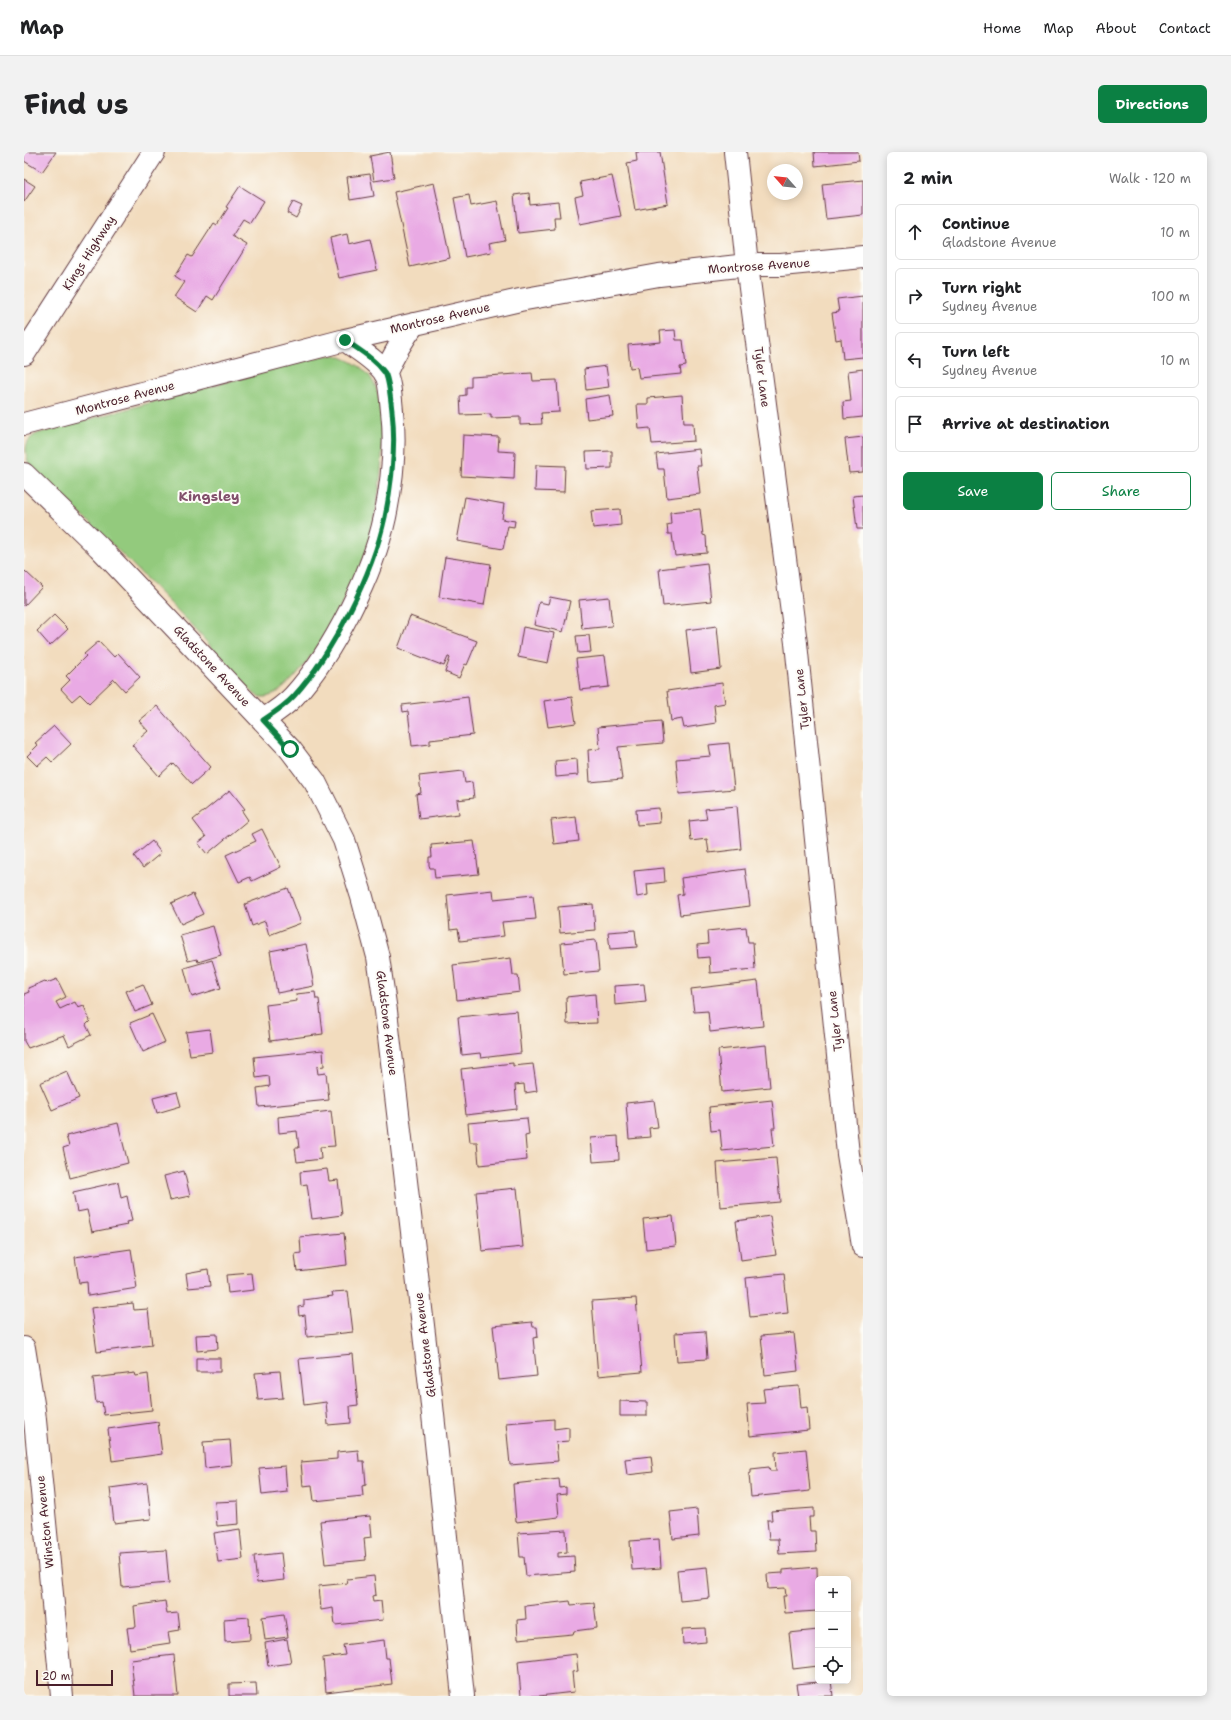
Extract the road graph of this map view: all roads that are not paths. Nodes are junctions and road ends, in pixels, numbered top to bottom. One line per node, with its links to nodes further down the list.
1 (154, 152): 7 (street, Kings Highway)
2 (735, 152): 4 (street, Tyler Lane)
3 (863, 256): 4 (street, Montrose Avenue)
4 (747, 265): 5 (street, Montrose Avenue); 12 (street, Tyler Lane)
5 (414, 324): 6 (street, Montrose Avenue); 8 (street)
6 (345, 340): 8 (street); 9 (street, Montrose Avenue)
7 (24, 354)
8 (386, 374): 11 (street)
9 (24, 424)
10 (24, 474): 11 (street, Gladstone Avenue)
11 (263, 720): 15 (street, Gladstone Avenue)
12 (863, 1246)
13 (24, 1348): 14 (street, Winston Avenue)
14 (62, 1696)
15 (462, 1696)

